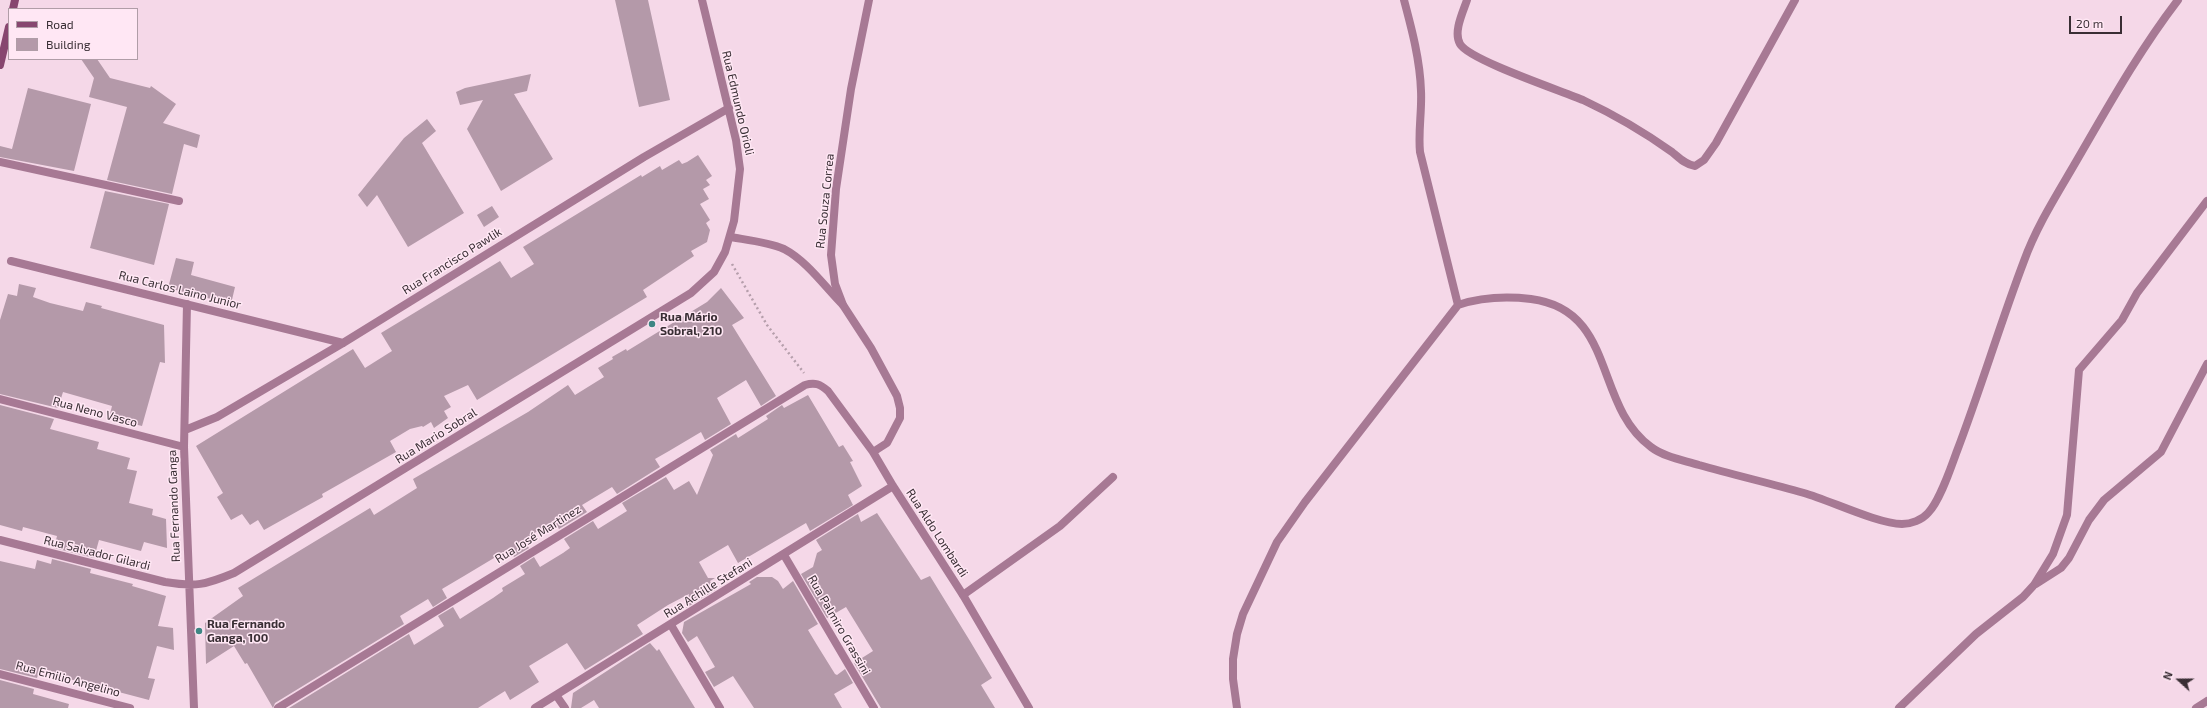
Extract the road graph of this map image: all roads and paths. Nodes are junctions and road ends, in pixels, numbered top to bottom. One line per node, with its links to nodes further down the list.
1 (702, 0): 9 (street, Rua Edmundo Orioli)
2 (869, 0): 18 (street, Rua Souza Correa)
3 (1404, 0): 19 (street)
4 (1466, 0): 5 (street)
5 (1795, 0)
6 (2178, 0): 19 (street)
7 (8, 30): 8 (main road)
8 (0, 65)
9 (729, 108): 13 (street, Rua Edmundo Orioli); 20 (street, Rua Francisco Pawlik)
10 (0, 162): 11 (street)
11 (179, 201)
12 (2207, 201): 31 (street)
13 (730, 237): 14 (street, Rua Edmundo Orioli); 18 (street)
14 (726, 252): 16 (street, Rua Edmundo Orioli); 22 (path)
15 (11, 261): 17 (street, Rua Carlos Laino Junior)
16 (690, 293): 32 (street, Rua Mario Sobral)
17 (187, 304): 20 (street, Rua Carlos Laino Junior); 24 (street, Rua Fernando Ganga)
18 (843, 305): 26 (street, Rua Souza Correa)
19 (1458, 305): 46 (street)
20 (343, 343): 24 (street, Rua Francisco Pawlik)
21 (2207, 364): 31 (street)
22 (812, 383): 26 (street, Rua Aldo Lombardi); 40 (street, Rua José Martinez)
23 (0, 399): 25 (street, Rua Neno Vasco)
24 (185, 430): 25 (street, Rua Fernando Ganga)
25 (184, 447): 32 (street, Rua Fernando Ganga)
26 (873, 452): 28 (street, Rua Aldo Lombardi)
27 (1113, 477): 33 (street)
28 (893, 486): 30 (street, Rua Achille Stefani); 33 (street, Rua Aldo Lombardi)
29 (0, 540): 32 (street, Rua Salvador Gilardi)
30 (784, 555): 34 (street, Rua Achille Stefani); 44 (street, Rua Palmiro Grassini)
31 (2034, 585): 47 (street)
32 (189, 586): 39 (street, Rua Fernando Ganga)
33 (963, 595): 45 (street, Rua Aldo Lombardi)
34 (671, 626): 36 (street, Rua Achille Stefani); 43 (street)
35 (0, 674): 38 (street, Rua Emilio Angelino)
36 (556, 695): 41 (street, Rua Achille Stefani); 42 (street)
37 (2207, 701): 48 (street)
38 (130, 708)
39 (194, 708)
40 (278, 708)
41 (535, 708)
42 (565, 708)
43 (720, 708)
44 (874, 708)
45 (1029, 708)
46 (1237, 708)
47 (1900, 708)
48 (2196, 708)

